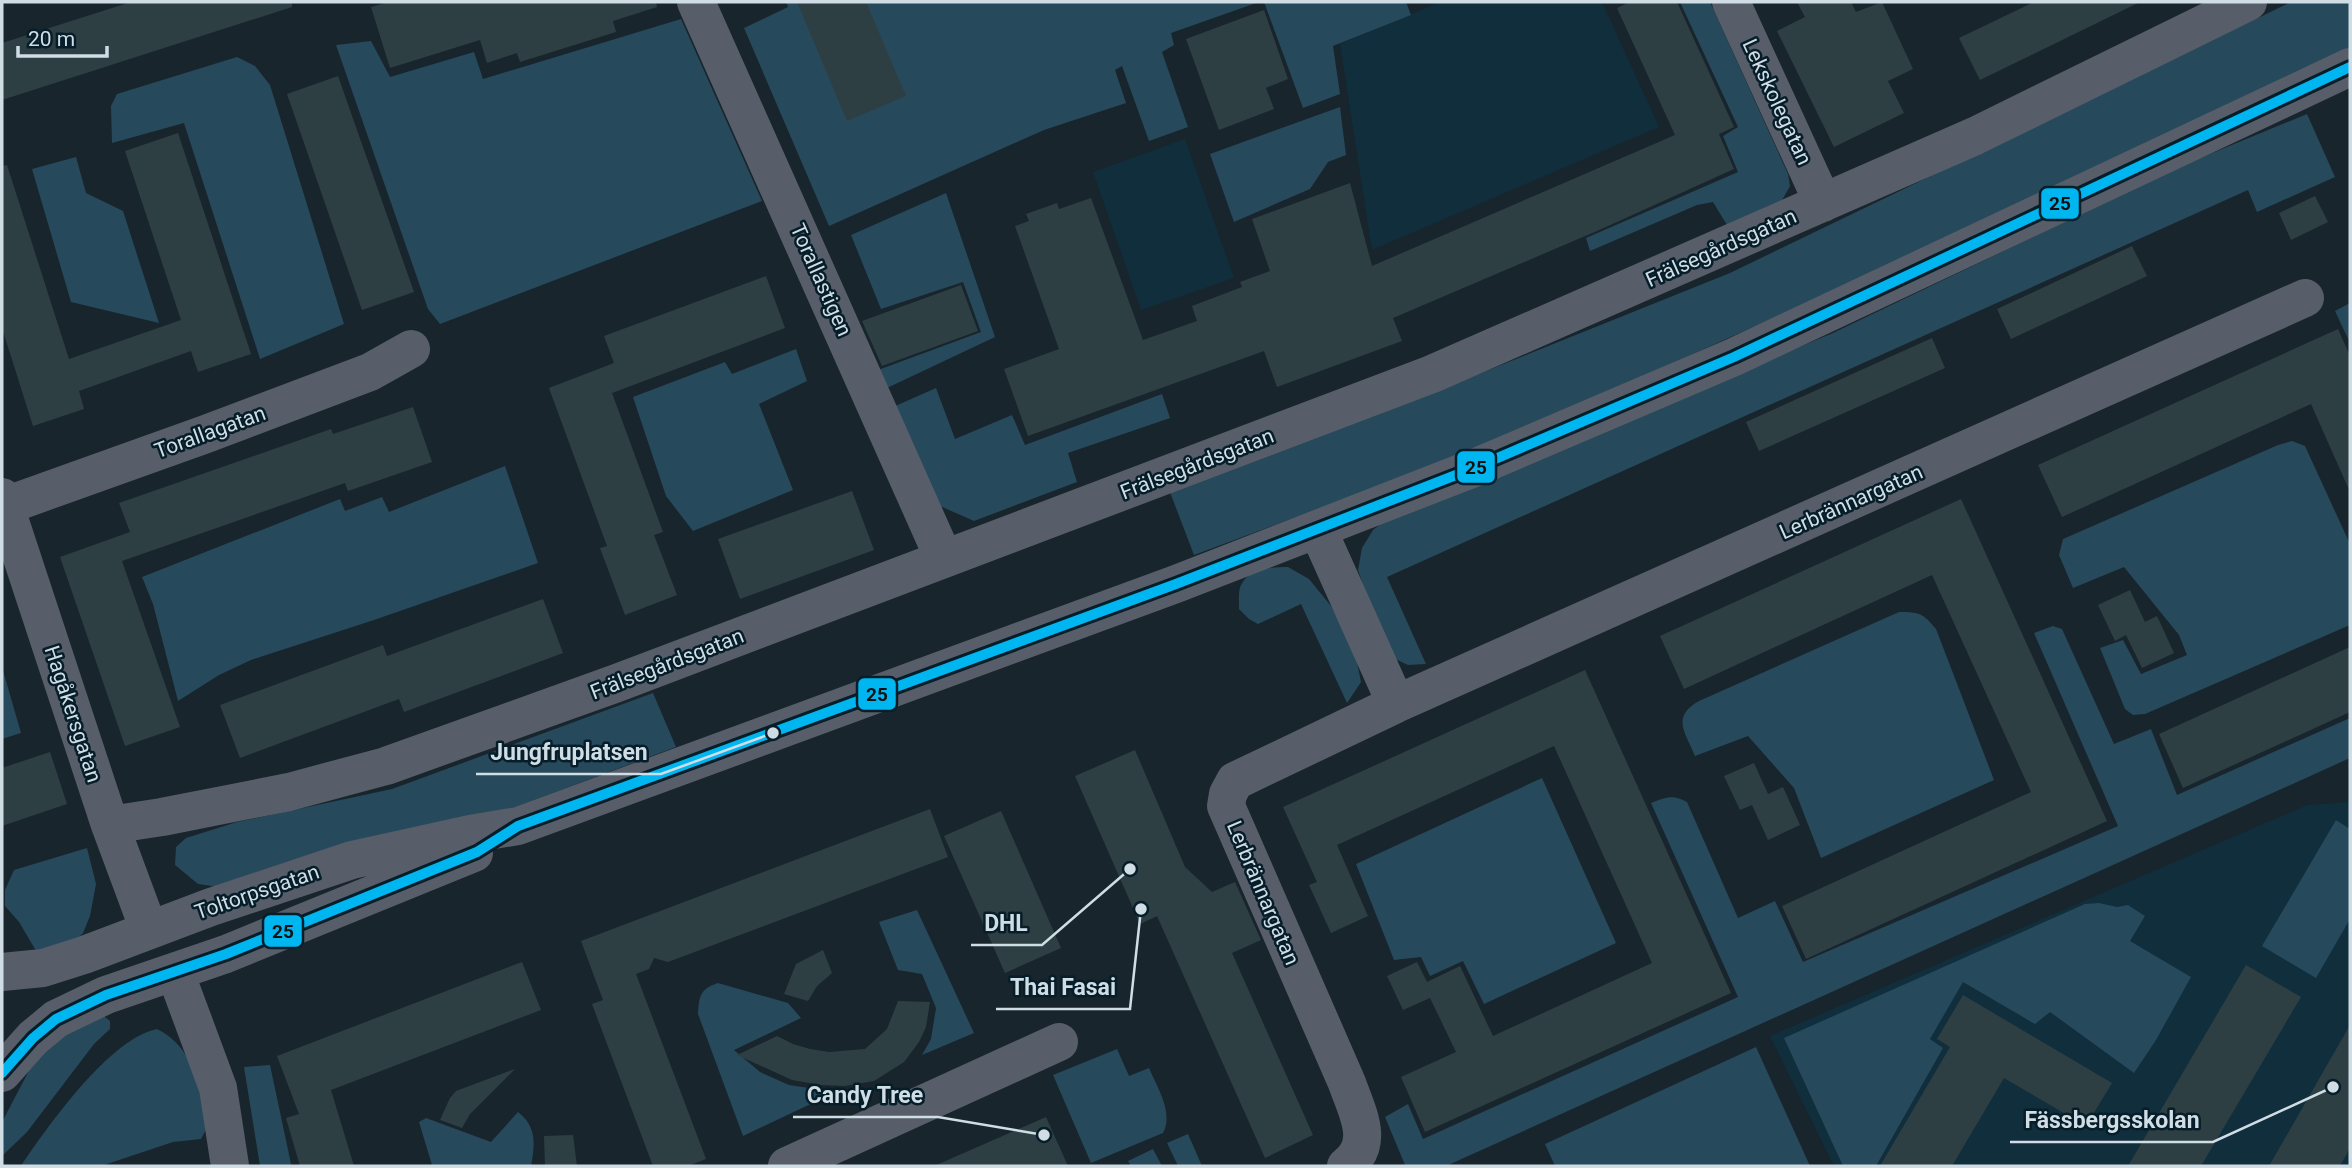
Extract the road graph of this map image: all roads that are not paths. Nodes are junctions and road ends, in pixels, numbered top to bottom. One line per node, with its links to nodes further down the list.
1 (696, 2): 10 (street, Torallastigen)
2 (1731, 2): 5 (street, Lekskolegatan)
3 (2248, 2): 5 (street, Frälsegårdsgatan)
4 (2350, 67): 9 (street, Toltorpsgatan)
5 (1823, 203): 10 (street, Frälsegårdsgatan)
6 (2305, 298): 11 (street, Lerbrännargatan)
7 (411, 349): 8 (street, Torallagatan)
8 (3, 501): 12 (street, Hagåkersgatan)
9 (1318, 530): 11 (street); 13 (street, Toltorpsgatan)
10 (944, 559): 12 (street, Frälsegårdsgatan)
11 (1396, 704): 21 (street, Lerbrännargatan)
12 (110, 825): 14 (street, Hagåkersgatan)
13 (518, 826): 14 (street, Toltorpsgatan); 16 (street, Toltorpsgatan)
14 (149, 930): 15 (street, Toltorpsgatan)
15 (2, 972)
16 (175, 972): 18 (street, Toltorpsgatan); 19 (street)
17 (1059, 1042): 20 (street)
18 (2, 1073)
19 (230, 1166)
20 (787, 1166)
21 (1346, 1166)

